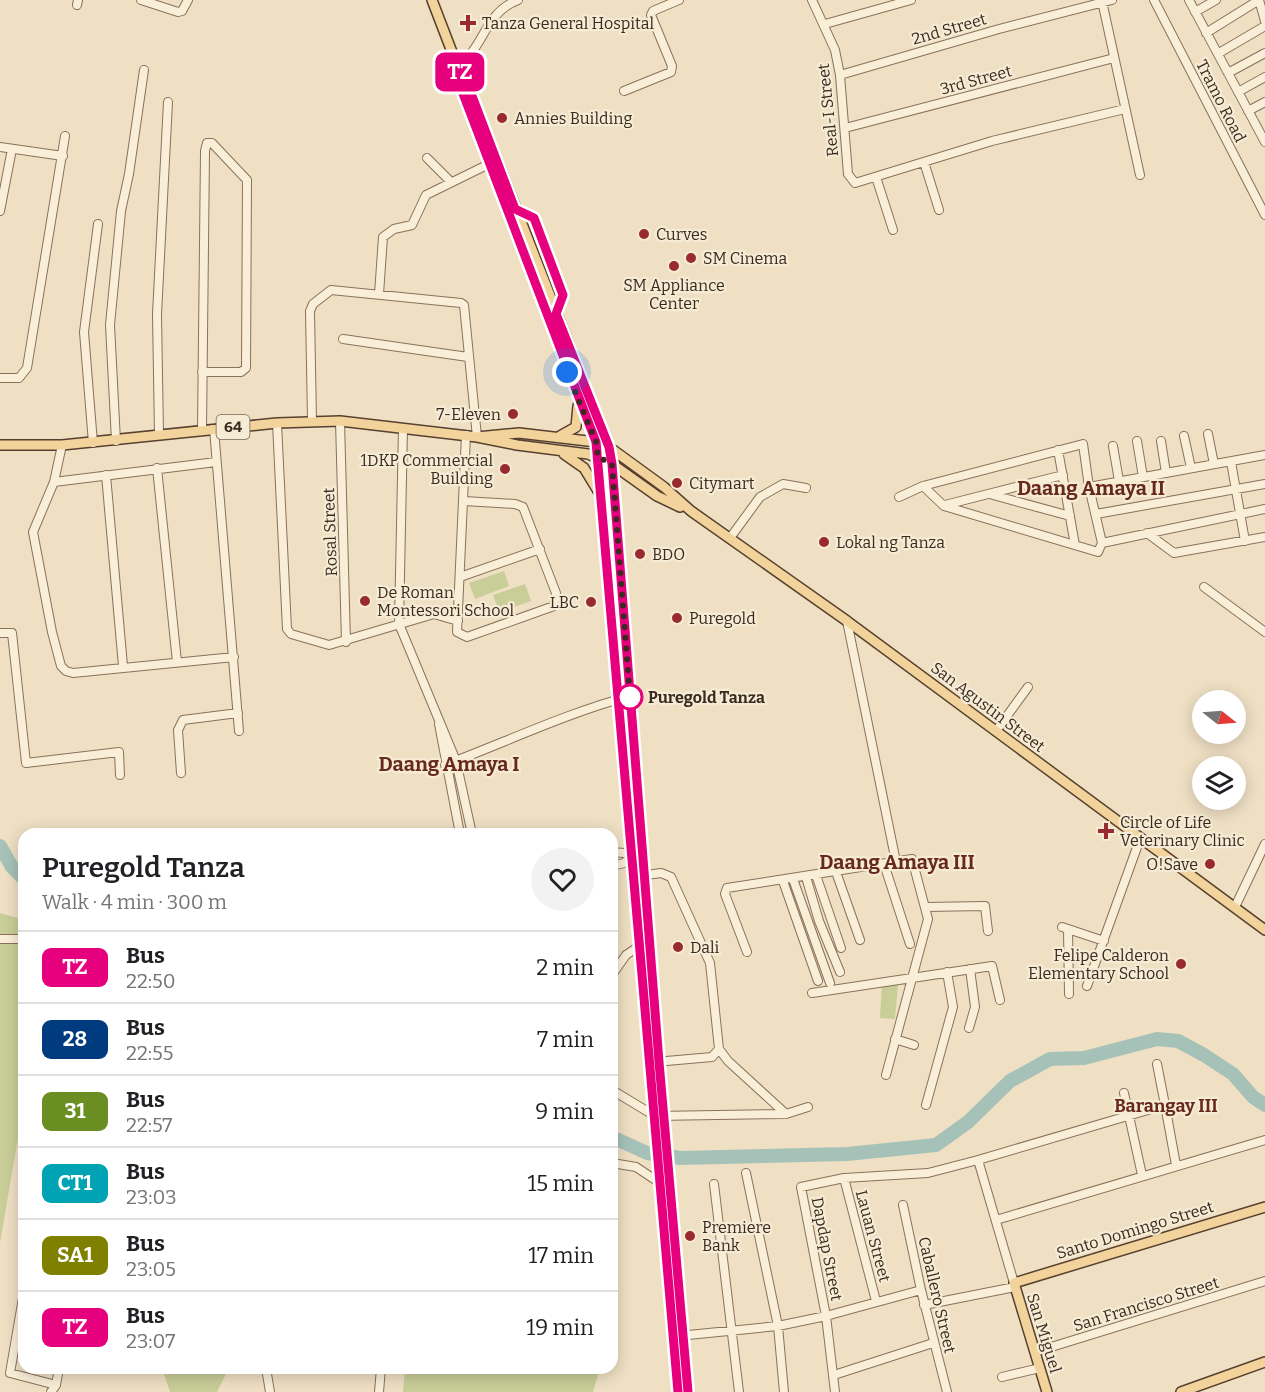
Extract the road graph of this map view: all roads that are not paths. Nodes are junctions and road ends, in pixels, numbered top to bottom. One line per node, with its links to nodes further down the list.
1 (141, 0): 2 (street)
2 (188, 0)
3 (432, 0): 22 (main road)
4 (518, 0): 22 (street)
5 (679, 0): 27 (street)
6 (812, 0): 16 (street, Real-I Street)
7 (911, 0): 16 (street)
8 (1112, 0): 13 (street, 2nd Street)
9 (1189, 0): 14 (street)
10 (1216, 0): 14 (street)
11 (1259, 0): 15 (street); 18 (street)
12 (1156, 1): 48 (street, Tramo Road)
13 (1102, 2): 21 (street); 25 (street, 2nd Street)
14 (1195, 12): 18 (street)
15 (1265, 21)
16 (825, 24): 25 (street, Real-I Street)
17 (1265, 26): 19 (street)
18 (1206, 33): 19 (street)
19 (1219, 53): 24 (street)
20 (1265, 53): 24 (street)
21 (1114, 58): 31 (street); 33 (street, 3rd Street)
22 (457, 65): 42 (main road); 77 (main road)
23 (144, 70): 69 (street)
24 (1228, 73): 28 (street)
25 (840, 75): 33 (street, Real-I Street)
26 (1265, 77): 28 (street)
27 (624, 91)
28 (1238, 92): 32 (street)
29 (168, 102): 64 (street)
30 (1265, 102): 32 (street)
31 (1125, 109): 41 (street); 43 (street)
32 (1248, 111): 34 (street)
33 (845, 128): 44 (street, Real-I Street)
34 (1262, 129): 36 (street)
35 (65, 136): 39 (street)
36 (1265, 142)
37 (0, 147): 38 (street)
38 (12, 149): 39 (street); 47 (street)
39 (63, 156): 55 (street)
40 (427, 158): 45 (street)
41 (924, 162): 44 (street); 46 (street)
42 (489, 164): 45 (street); 56 (main road)
43 (1140, 175)
44 (876, 177): 50 (street)
45 (450, 181): 51 (street)
46 (939, 210)
47 (0, 211)
48 (1265, 215)
49 (98, 224): 73 (street)
50 (893, 230)
51 (379, 294): 53 (street); 57 (street)
52 (343, 339): 53 (street)
53 (468, 357): 67 (street)
54 (202, 372): 54 (street); 62 (street)
55 (0, 378)
56 (578, 401): 68 (main road); 72 (main road)
57 (312, 420): 58 (main road, 64); 59 (main road, 64)
58 (340, 421): 60 (main road, 64); 123 (street, Rosal Street)
59 (277, 423): 61 (main road, 64); 123 (street)
60 (403, 428): 65 (main road, 64); 120 (street)
61 (214, 429): 62 (main road, 64); 82 (street)
62 (202, 430): 64 (main road, 64)
63 (1208, 434): 85 (street)
64 (159, 435): 69 (main road, 64)
65 (466, 435): 67 (main road, 64); 102 (street)
66 (1184, 435): 87 (street)
67 (477, 437): 68 (main road, 64); 78 (main road, 64)
68 (556, 438): 72 (main road, 64)
69 (116, 441): 73 (main road, 64)
70 (1137, 441): 91 (street)
71 (1161, 441): 88 (street)
72 (596, 442): 77 (main road, 64); 81 (main road)
73 (93, 443): 75 (main road, 64)
74 (0, 445): 75 (main road, 64)
75 (62, 445): 93 (street)
76 (1113, 446): 92 (street)
77 (609, 447): 84 (main road); 105 (main road, San Agustin Street)
78 (554, 449): 81 (main road, 64); 100 (main road)
79 (1058, 450): 89 (street); 95 (street); 96 (street)
80 (1265, 455): 83 (street)
81 (598, 457): 84 (main road, 64); 100 (main road)
82 (216, 462): 86 (street); 124 (street)
83 (1231, 462): 85 (street); 98 (street)
84 (612, 464): 105 (main road, San Agustin Street); 128 (main road)
85 (1214, 464): 87 (street)
86 (157, 468): 90 (street); 125 (street)
87 (1191, 468): 88 (street)
88 (1166, 473): 91 (street)
89 (1063, 474): 99 (street); 108 (street)
90 (106, 475): 93 (street); 126 (street)
91 (1143, 477): 92 (street)
92 (1119, 481): 96 (street)
93 (54, 482): 126 (street)
94 (1265, 484): 98 (street)
95 (923, 486): 101 (street); 103 (street)
96 (1089, 487): 106 (street)
97 (806, 488): 111 (street)
98 (1236, 489): 106 (street); 107 (street)
99 (991, 494): 103 (street); 108 (street)
100 (601, 496): 128 (main road)
101 (898, 497)
102 (464, 501): 115 (street); 116 (street)
103 (944, 506): 114 (street)
104 (1265, 509): 107 (street)
105 (691, 512): 111 (main road, San Agustin Street)
106 (1096, 514): 113 (street)
107 (1241, 515): 109 (street); 112 (street)
108 (1070, 516): 114 (street)
109 (1147, 533): 112 (street); 113 (street)
110 (1265, 537): 112 (street)
111 (730, 538): 119 (main road, San Agustin Street)
112 (1245, 540)
113 (1102, 543): 114 (street)
114 (1075, 545)
115 (540, 549): 116 (street); 118 (street)
116 (460, 577): 118 (street)
117 (1204, 587): 121 (street)
118 (458, 621): 120 (street)
119 (847, 621): 132 (main road, San Agustin Street); 143 (street)
120 (399, 624): 123 (street); 129 (street)
121 (1265, 632)
122 (0, 633): 136 (street)
123 (346, 642)
124 (234, 657): 125 (street); 130 (street)
125 (177, 662): 126 (street)
126 (123, 666)
127 (1028, 687): 132 (street)
128 (625, 697): 133 (street); 142 (main road)
129 (436, 708): 133 (street); 134 (street)
130 (238, 713): 131 (street); 135 (street)
131 (239, 731)
132 (996, 731): 139 (main road, San Agustin Street)
133 (456, 761): 134 (street); 138 (street)
134 (445, 765): 137 (street)
135 (182, 773)
136 (120, 775)
137 (459, 828)
138 (471, 828)
139 (1140, 839): 155 (main road, San Agustin Street); 161 (street)
140 (1265, 844): 144 (street)
141 (618, 852): 142 (street)
142 (638, 854): 145 (street); 150 (main road)
143 (896, 862): 146 (street); 154 (street)
144 (1257, 863): 147 (street); 155 (street)
145 (618, 864)
146 (884, 864): 148 (street); 163 (street)
147 (1265, 870)
148 (836, 872): 149 (street); 160 (street)
149 (816, 875): 151 (street); 164 (street)
150 (640, 876): 162 (main road); 180 (street)
151 (806, 877): 152 (street); 168 (street)
152 (793, 879): 153 (street); 172 (street)
153 (783, 881): 165 (street); 171 (street)
154 (925, 907): 157 (street); 170 (street)
155 (1234, 907): 156 (main road, San Agustin Street)
156 (1265, 930)
157 (988, 931)
158 (0, 939): 159 (street)
159 (18, 939)
160 (860, 940)
161 (1104, 941): 173 (street); 175 (street)
162 (645, 943): 166 (street); 181 (main road)
163 (910, 944)
164 (841, 948)
165 (747, 952)
166 (618, 966)
167 (970, 969): 169 (street); 176 (street); 177 (street)
168 (840, 972)
169 (947, 972): 170 (street); 186 (street)
170 (913, 976): 174 (street); 178 (street)
171 (818, 981)
172 (830, 983)
173 (1087, 986)
174 (812, 993)
175 (1069, 994)
176 (1000, 1000)
177 (969, 1028)
178 (896, 1039): 179 (street); 183 (street)
179 (914, 1045)
180 (719, 1049): 181 (street); 189 (street)
181 (654, 1062): 191 (main road)
182 (1157, 1064): 187 (street)
183 (885, 1075)
184 (618, 1093): 191 (street)
185 (1124, 1093): 190 (street)
186 (926, 1105)
187 (1165, 1105): 190 (street); 195 (street)
188 (808, 1107): 189 (street)
189 (786, 1114): 191 (street)
190 (1129, 1114): 193 (street); 197 (street)
191 (660, 1116): 199 (main road)
192 (1265, 1140): 195 (street)
193 (978, 1160): 198 (street); 203 (street)
194 (618, 1164): 199 (street)
195 (1176, 1165): 197 (street)
196 (746, 1173): 210 (street)
197 (1142, 1175): 203 (street)
198 (844, 1178): 207 (street, Lauan Street); 209 (street, Dapdap Street)
199 (665, 1180): 213 (main road); 214 (main road)
200 (714, 1184): 212 (street)
201 (903, 1204): 206 (street, Caballero Street)
202 (1265, 1207): 205 (main road, Santo Domingo Street)
203 (996, 1220): 205 (street)
204 (1265, 1281): 216 (street, San Francisco Street)
205 (1014, 1285): 208 (street); 216 (main road, San Miguel)
206 (921, 1290): 207 (street); 208 (street, Caballero Street)
207 (876, 1301): 209 (street)
208 (924, 1305): 215 (street, Caballero Street)
209 (826, 1316): 210 (street); 221 (street, Dapdap Street)
210 (778, 1326): 212 (street); 229 (street)
211 (18, 1327): 223 (street)
212 (732, 1331): 214 (street); 228 (street)
213 (672, 1336): 214 (street); 226 (main road)
214 (683, 1336): 227 (main road)
215 (933, 1343): 221 (street); 231 (street, Caballero Street)
216 (1035, 1352): 218 (main road, San Miguel)
217 (1265, 1362): 233 (main road)
218 (1040, 1368): 222 (street); 232 (main road, San Miguel)
219 (267, 1374): 224 (street)
220 (380, 1374): 225 (street)
221 (834, 1376): 230 (street, Dapdap Street)
222 (1002, 1377)
223 (54, 1388)
224 (270, 1392)
225 (379, 1392)
226 (678, 1392)
227 (688, 1392)
228 (739, 1392)
229 (784, 1392)
230 (835, 1392)
231 (947, 1392)
232 (1047, 1392)
233 (1181, 1392)

